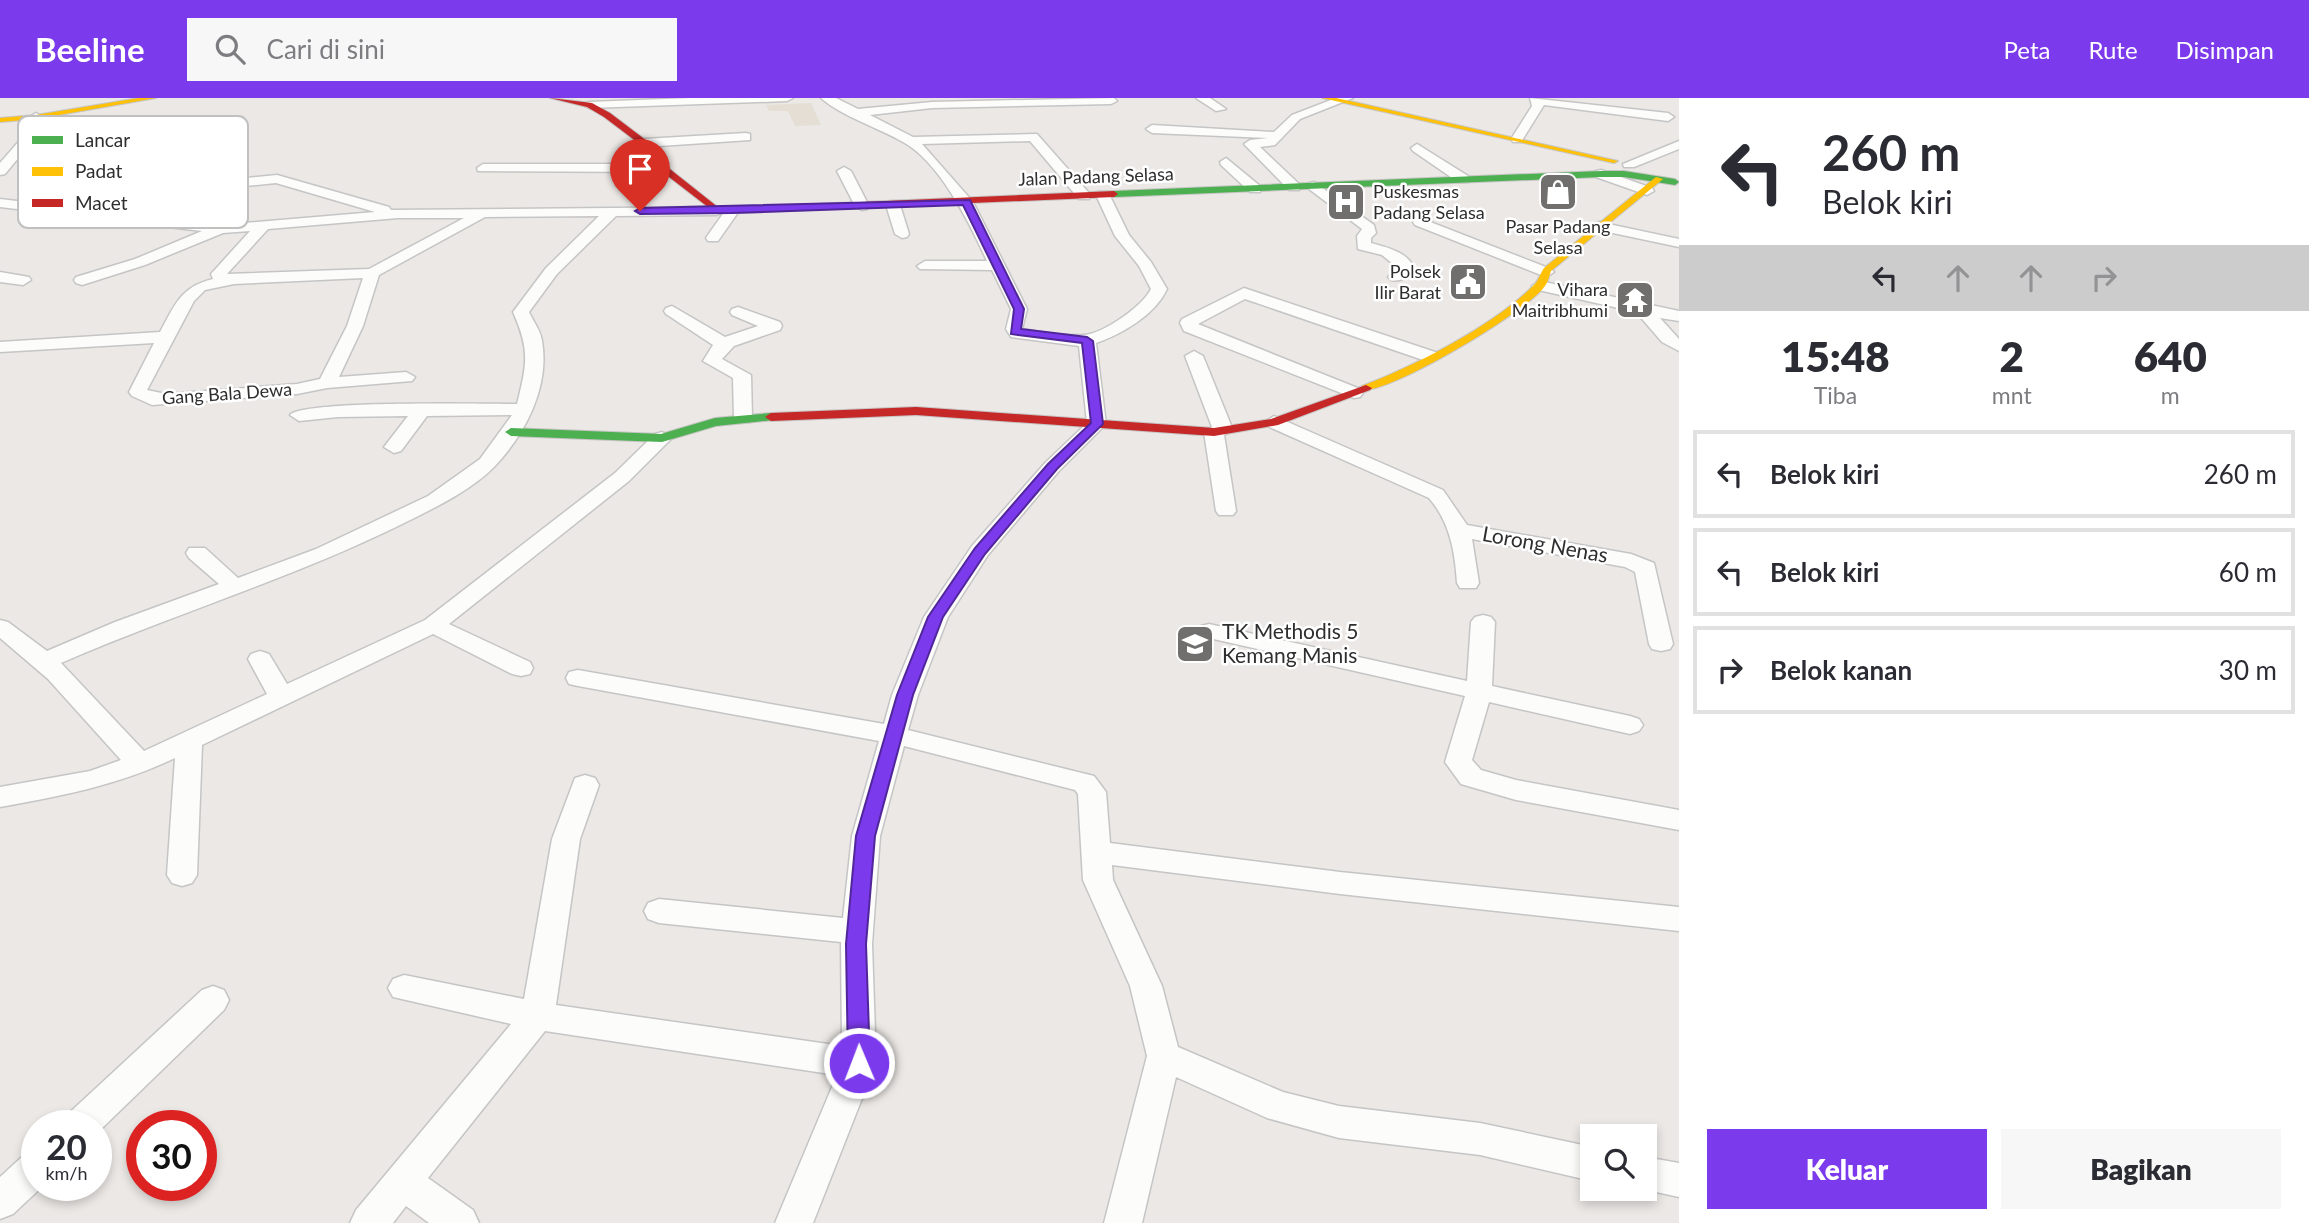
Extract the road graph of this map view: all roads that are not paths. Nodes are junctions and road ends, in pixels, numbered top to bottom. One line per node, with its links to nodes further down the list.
1 (152, 98): 19 (street)
2 (554, 98): 13 (street)
3 (787, 98): 8 (street)
4 (827, 98): 15 (street)
5 (1108, 98): 9 (street)
6 (1202, 98): 14 (street)
7 (1326, 98): 10 (street)
8 (710, 100): 13 (street)
9 (1019, 100): 15 (street)
10 (1345, 100): 25 (street); 27 (street)
11 (1536, 100): 18 (street); 27 (street)
12 (1640, 101): 18 (street)
13 (589, 105): 20 (street)
14 (1220, 109)
15 (858, 113): 23 (street)
16 (983, 113): 23 (street)
17 (655, 114): 20 (street)
18 (1674, 114)
19 (42, 116)
20 (611, 117): 29 (street)
21 (18, 118): 22 (street)
22 (0, 120)
23 (875, 122): 28 (street)
24 (1152, 129): 25 (street)
25 (1279, 135): 46 (street)
26 (746, 137): 29 (street)
27 (1517, 139): 36 (street)
28 (911, 141): 49 (street); 51 (street)
29 (643, 142): 35 (street)
30 (1679, 145): 36 (street)
31 (1417, 148): 42 (street)
32 (18, 150): 37 (street)
33 (1226, 162): 47 (street)
34 (482, 168): 35 (street)
35 (663, 168): 57 (street)
36 (1627, 169): 39 (street, Jalan Padang Selasa); 40 (street, Jalan Padang Selasa)
37 (0, 171)
38 (844, 171): 55 (street)
39 (1601, 174): 42 (street, Jalan Padang Selasa); 48 (street)
40 (1654, 174): 41 (street); 44 (street, Jalan Padang Selasa); 48 (street)
41 (1679, 176)
42 (1463, 179): 45 (street, Jalan Padang Selasa)
43 (248, 181): 59 (street)
44 (1679, 183)
45 (1314, 186): 46 (street, Jalan Padang Selasa); 74 (street)
46 (1294, 187): 47 (street, Jalan Padang Selasa)
47 (1255, 189): 50 (street, Jalan Padang Selasa)
48 (1647, 191): 63 (street)
49 (1084, 195): 50 (street, Jalan Padang Selasa); 51 (street, Jalan Padang Selasa)
50 (1103, 195): 84 (street)
51 (966, 202): 53 (street, Jalan Padang Selasa); 70 (street)
52 (0, 204): 54 (street)
53 (893, 205): 55 (street, Jalan Padang Selasa); 67 (street)
54 (18, 206)
55 (862, 206): 57 (street, Jalan Padang Selasa)
56 (613, 211): 57 (street); 58 (street); 93 (street)
57 (725, 211): 68 (street)
58 (482, 213): 59 (street); 72 (street, Gang Bala Dewa)
59 (398, 214): 61 (street)
60 (1420, 222): 75 (street)
61 (264, 225): 62 (street); 78 (street)
62 (248, 226)
63 (1599, 226): 69 (street); 75 (street)
64 (211, 228): 66 (street)
65 (231, 228): 66 (street)
66 (220, 229): 77 (street)
67 (902, 234)
68 (713, 237)
69 (1679, 243)
70 (998, 265): 71 (street); 84 (street)
71 (925, 266)
72 (372, 272): 78 (street, Gang Bala Dewa); 91 (street)
73 (0, 277): 76 (street)
74 (1396, 277)
75 (1543, 279): 80 (street); 89 (street)
76 (23, 280)
77 (82, 280)
78 (221, 280): 83 (street, Gang Bala Dewa)
79 (672, 311): 85 (street)
80 (1646, 311): 82 (street); 86 (street)
81 (738, 312): 85 (street)
82 (1679, 316)
83 (163, 337): 87 (street); 91 (street, Gang Bala Dewa)
84 (1087, 341): 98 (street)
85 (723, 344): 96 (street)
86 (1679, 346)
87 (0, 347)
88 (1194, 356): 99 (street)
89 (1432, 357): 92 (street); 92 (street)
90 (406, 377): 91 (street)
91 (327, 383)
92 (1354, 393): 97 (street)
93 (525, 409): 94 (street); 100 (street)
94 (422, 410): 95 (street); 102 (street)
95 (299, 415)
96 (743, 418): 98 (street); 101 (street)
97 (1274, 422): 99 (street); 104 (street, Lorong Nenas)
98 (1097, 424): 99 (street); 120 (street)
99 (1219, 431): 103 (street)
100 (511, 432): 101 (street); 107 (street)
101 (662, 438): 109 (street)
102 (394, 447)
103 (1226, 511)
104 (1460, 530): 106 (street); 112 (street, Lorong Nenas)
105 (197, 553): 107 (street)
106 (1468, 583)
107 (234, 586): 114 (street)
108 (1483, 622): 117 (street)
109 (433, 625): 115 (street); 118 (street)
110 (0, 627): 114 (street)
111 (1209, 631): 117 (street)
112 (1661, 644)
113 (260, 659): 118 (street)
114 (45, 661): 122 (street)
115 (521, 668)
116 (578, 678): 120 (street)
117 (1479, 692): 119 (street); 125 (street)
118 (281, 697): 121 (street)
119 (1630, 725)
120 (894, 735): 126 (street); 130 (street)
121 (189, 741): 122 (street); 127 (street)
122 (140, 764): 124 (street)
123 (584, 785): 133 (street)
124 (0, 797)
125 (1679, 820)
126 (1096, 852): 129 (street); 134 (street)
127 (182, 875)
128 (659, 911): 130 (street)
129 (1679, 919)
130 (857, 932): 135 (street)
131 (404, 988): 133 (street)
132 (214, 1000): 136 (street)
133 (538, 1016): 135 (street); 141 (street)
134 (1164, 1056): 137 (street); 146 (street)
135 (859, 1063): 145 (street)
136 (97, 1110)
137 (1580, 1161)
138 (1657, 1176): 139 (street)
139 (1679, 1180)
140 (21, 1182): 142 (street)
141 (404, 1182): 143 (street); 144 (street)
142 (0, 1201)
143 (369, 1223)
144 (460, 1223)
145 (794, 1223)
146 (1123, 1223)

